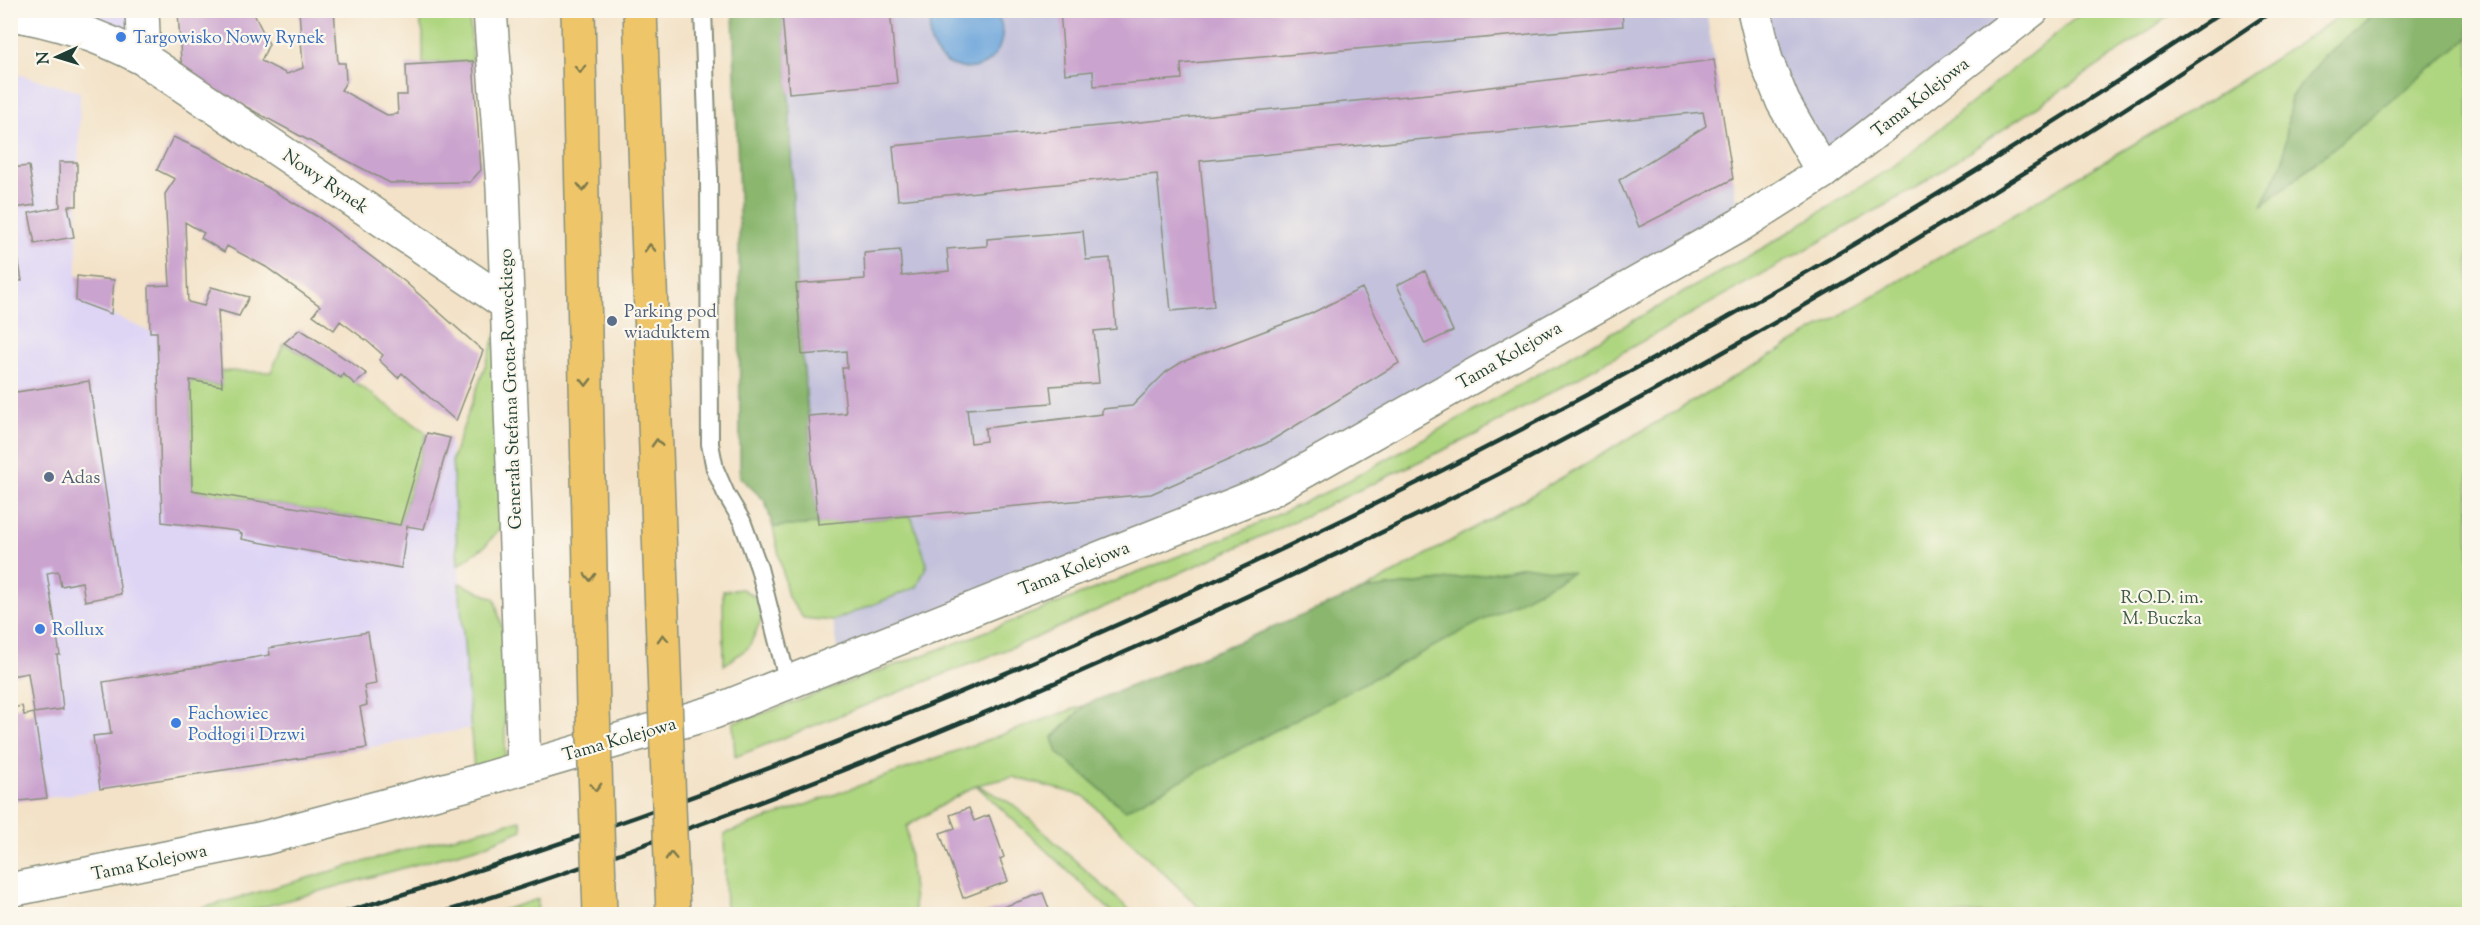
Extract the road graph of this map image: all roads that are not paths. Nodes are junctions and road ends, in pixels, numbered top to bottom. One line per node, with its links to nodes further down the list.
1 (141, 10): 9 (street)
2 (490, 10): 11 (street, Generała Stefana Grota-Roweckiego)
3 (579, 10): 15 (main road, one-way to 15, bridge)
4 (640, 10): 16 (main road, one-way to 4, bridge)
5 (703, 10): 12 (lane)
6 (1754, 10): 10 (street)
7 (2032, 10): 10 (street, Tama Kolejowa)
8 (10, 14): 9 (street, Nowy Rynek)
9 (144, 59): 11 (street, Nowy Rynek)
10 (1823, 172): 12 (street, Tama Kolejowa)
11 (507, 304): 13 (street, Generała Stefana Grota-Roweckiego)
12 (788, 683): 13 (street, Tama Kolejowa)
13 (524, 767): 14 (street, Tama Kolejowa)
14 (10, 890)
15 (600, 915)
16 (673, 915)

